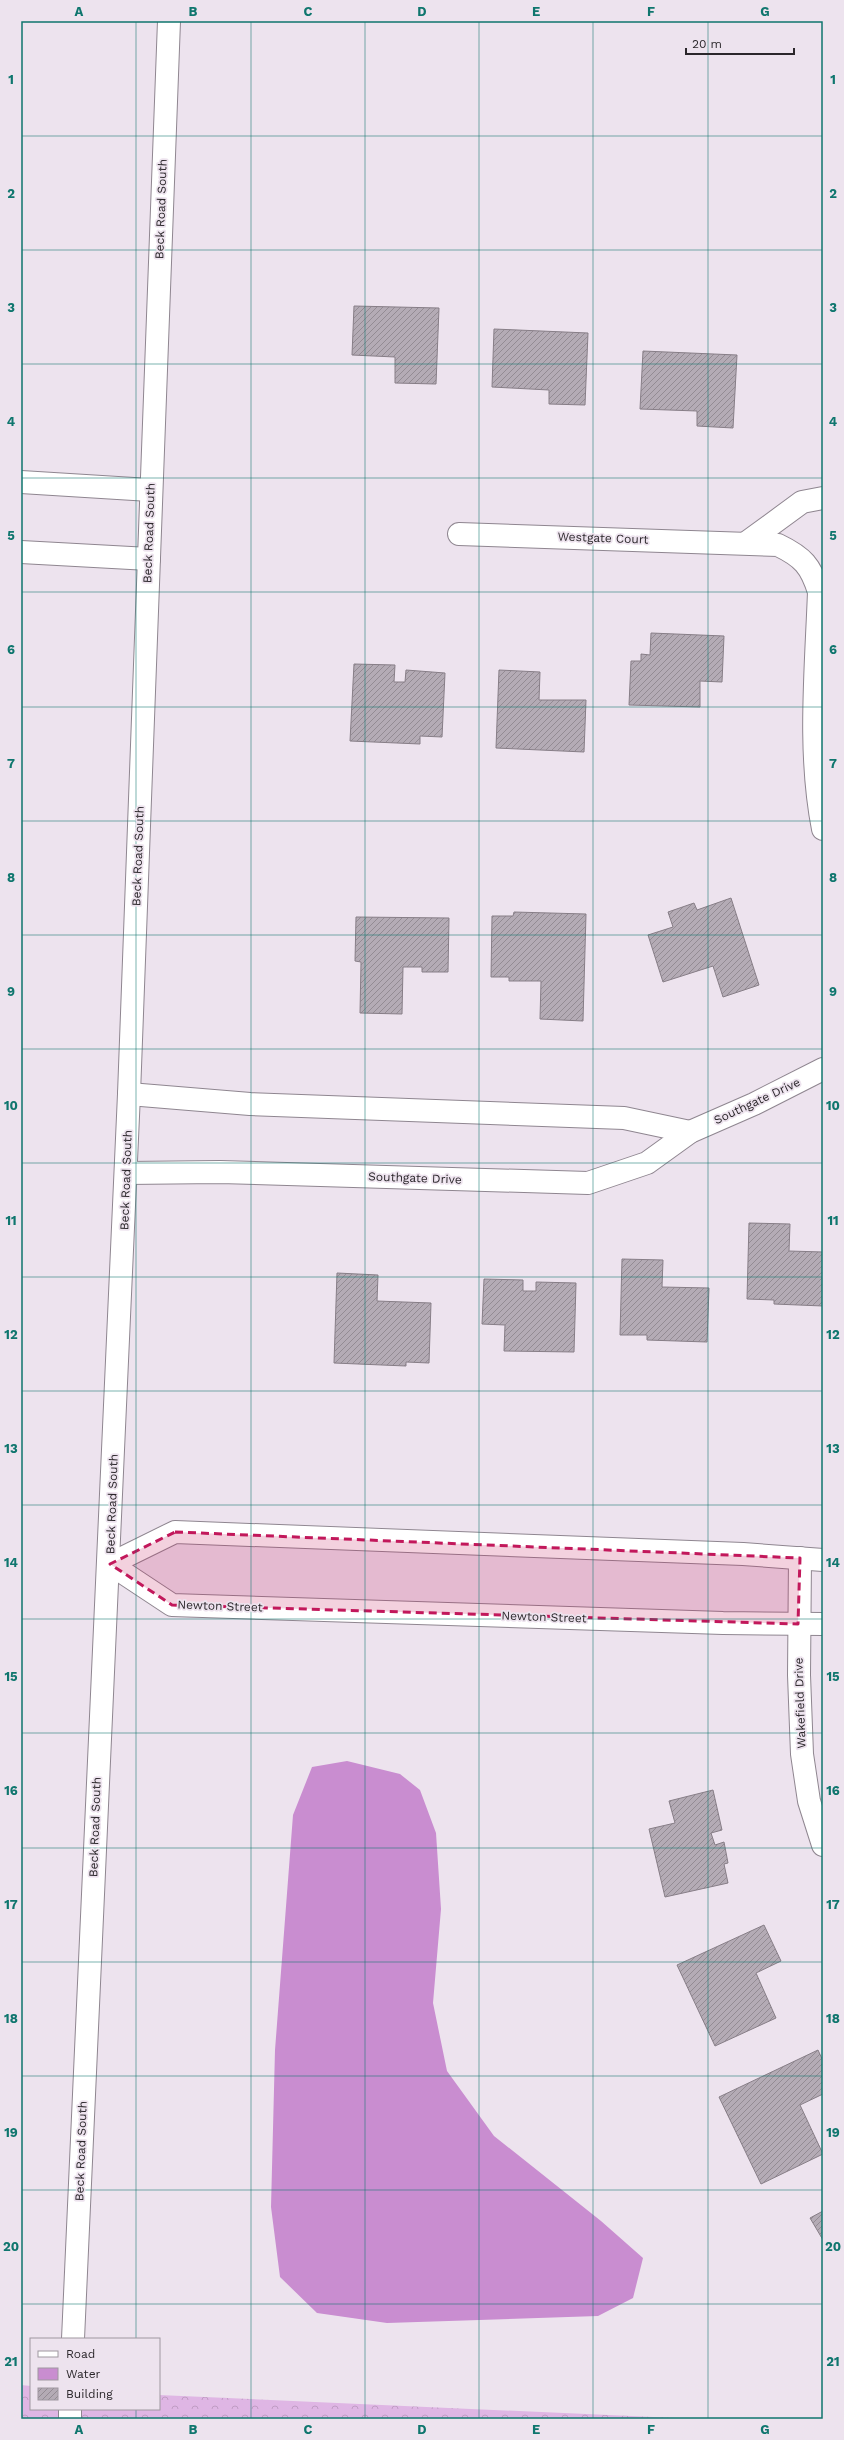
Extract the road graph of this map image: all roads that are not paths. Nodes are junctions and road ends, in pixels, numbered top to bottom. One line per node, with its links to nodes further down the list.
1 (169, 21): 3 (street, Beck Road South)
2 (21, 482): 3 (street)
3 (150, 490): 8 (street, Beck Road South)
4 (823, 498): 6 (street)
5 (460, 534): 6 (street, Westgate Court)
6 (746, 543): 9 (street, Westgate Court)
7 (21, 552): 8 (street)
8 (149, 559): 12 (street, Beck Road South)
9 (820, 621): 10 (street, Westgate Court)
10 (823, 829)
11 (823, 1069): 13 (street, Southgate Drive)
12 (129, 1094): 13 (street); 14 (street, Beck Road South)
13 (690, 1132): 14 (street, Southgate Drive)
14 (126, 1173): 17 (street, Beck Road South)
15 (800, 1558): 16 (street); 17 (street); 18 (street, Wakefield Drive)
16 (823, 1560)
17 (110, 1564): 18 (street, Newton Street); 21 (street, Beck Road South)
18 (798, 1624): 19 (street, Newton Street); 20 (street, Wakefield Drive)
19 (823, 1624)
20 (823, 1845)
21 (73, 2338)

